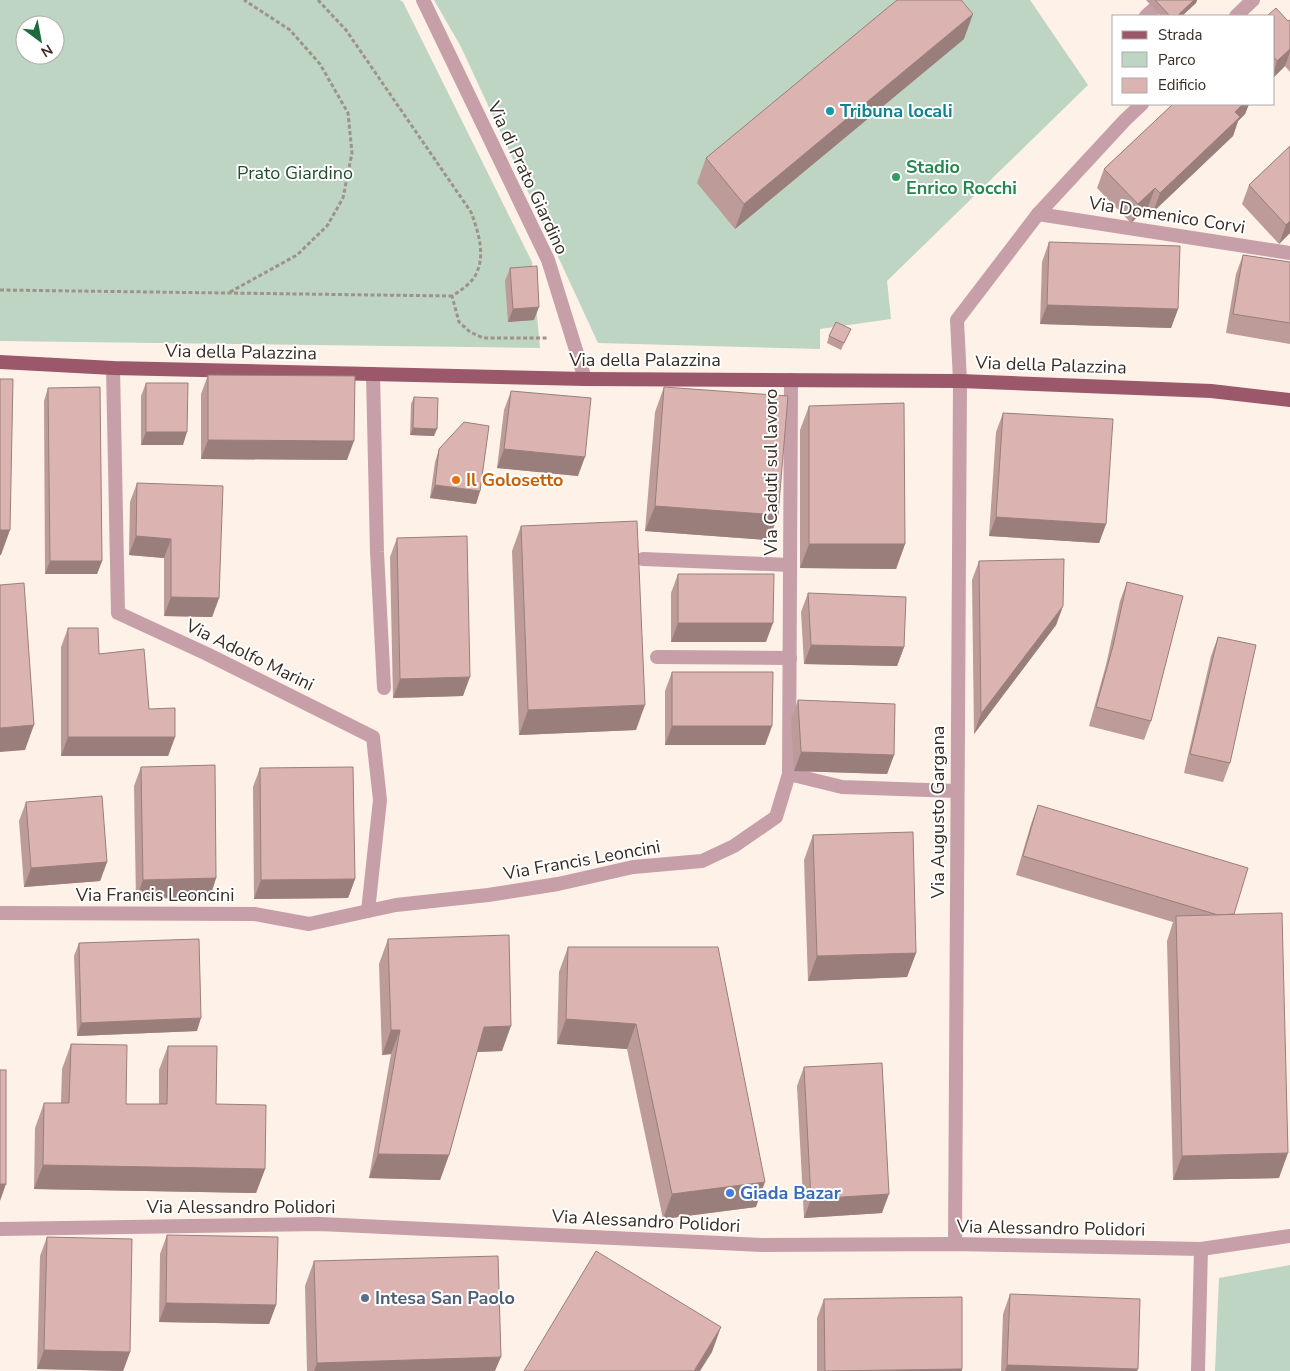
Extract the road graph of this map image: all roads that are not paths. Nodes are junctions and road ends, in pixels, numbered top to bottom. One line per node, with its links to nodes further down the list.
1 (423, 0): 12 (street, Via di Prato Giardino)
2 (1164, 0): 4 (street)
3 (1253, 0): 5 (street)
4 (1147, 15)
5 (1237, 15)
6 (1141, 105): 7 (street, Via Augusto Gargana)
7 (1038, 214): 8 (street, Via Domenico Corvi); 14 (street, Via Augusto Gargana)
8 (1290, 253)
9 (0, 362): 10 (main road, Via della Palazzina)
10 (113, 368): 11 (main road, Via della Palazzina); 23 (street, Via Adolfo Marini)
11 (373, 374): 12 (main road, Via della Palazzina); 20 (street)
12 (585, 379): 13 (main road, Via della Palazzina)
13 (791, 380): 14 (main road, Via della Palazzina); 17 (street, Via Caduti sul lavoro)
14 (960, 380): 15 (main road, Via della Palazzina); 22 (street, Via Augusto Gargana)
15 (1290, 400)
16 (643, 559): 17 (street, Via Caduti sul lavoro)
17 (790, 565): 19 (street, Via Caduti sul lavoro)
18 (657, 657): 19 (street)
19 (790, 658): 21 (street, Via Caduti sul lavoro)
20 (384, 688)
21 (789, 774): 22 (street); 23 (street, Via Francis Leoncini)
22 (956, 791): 27 (street, Via Augusto Gargana)
23 (368, 911): 24 (street, Via Francis Leoncini)
24 (0, 913)
25 (0, 1229): 27 (street, Via Alessandro Polidori)
26 (1290, 1236): 28 (street, Via Alessandro Polidori)
27 (955, 1244): 28 (street, Via Alessandro Polidori)
28 (1201, 1249): 29 (street)
29 (1198, 1371)

